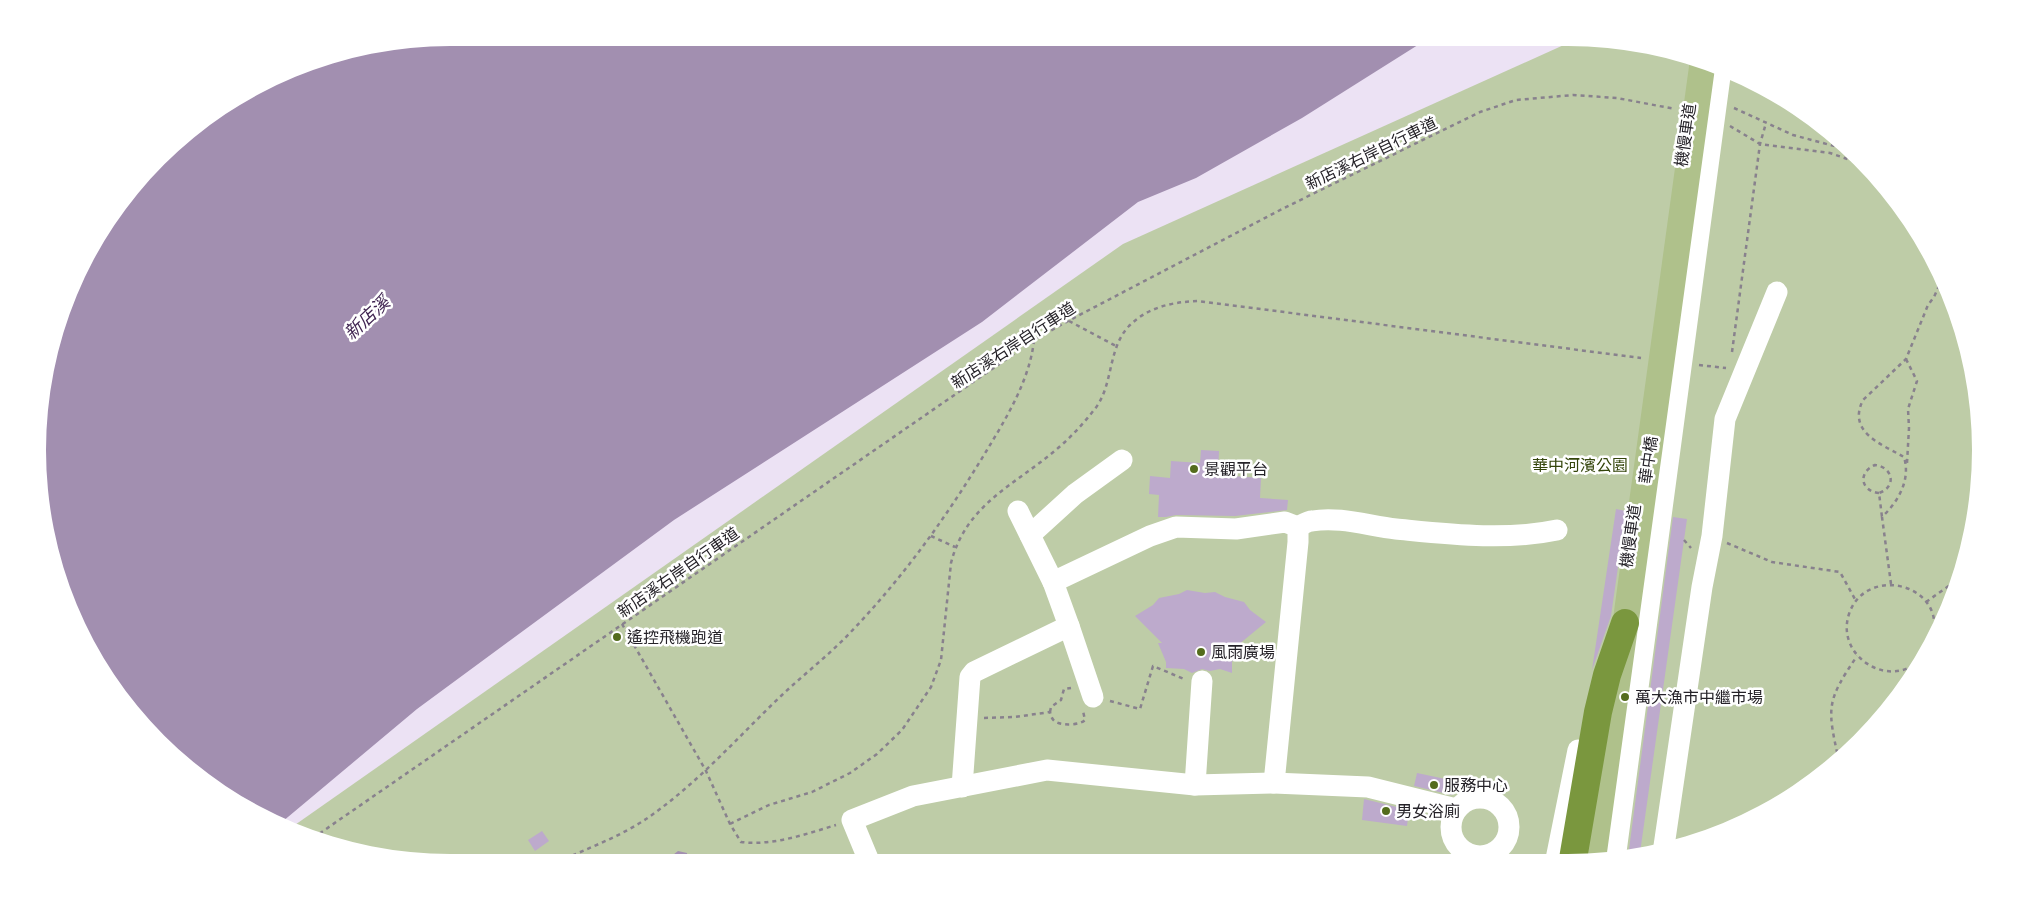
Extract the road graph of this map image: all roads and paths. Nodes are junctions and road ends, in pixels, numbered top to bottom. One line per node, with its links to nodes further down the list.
1 (1695, 67): 67 (lane, 機慢車道)
2 (1702, 69): 41 (main road, 華中橋)
3 (1713, 73): 61 (main road, 華中橋)
4 (1720, 76): 60 (lane, 機慢車道)
5 (1732, 107): 7 (path)
6 (1673, 117): 14 (path, 新店溪右岸自行車道)
7 (1766, 122): 9 (path); 10 (path)
8 (1723, 124): 9 (path)
9 (1760, 144): 11 (path); 19 (path)
10 (1834, 146)
11 (1847, 159)
12 (1938, 288): 20 (path)
13 (1776, 292): 33 (lane)
14 (1068, 321): 15 (path, 新店溪右岸自行車道); 16 (path)
15 (1034, 340): 31 (path); 42 (path, 新店溪右岸自行車道)
16 (1116, 346): 18 (path); 34 (path)
17 (1640, 354): 21 (path)
18 (1642, 358)
19 (1731, 359)
20 (1906, 359): 25 (path); 25 (path)
21 (1639, 364)
22 (1691, 364): 23 (path)
23 (1730, 369)
24 (1122, 460): 32 (lane)
25 (1906, 465): 28 (path)
26 (1879, 493): 26 (path); 28 (path)
27 (1018, 511): 32 (lane)
28 (1882, 516): 36 (path)
29 (1298, 527): 30 (lane); 35 (lane); 52 (lane)
30 (1557, 530)
31 (931, 536): 34 (path); 51 (path)
32 (1030, 536): 35 (lane)
33 (1712, 536): 38 (path); 59 (lane)
34 (955, 547): 57 (path)
35 (1053, 582): 43 (lane)
36 (1891, 584): 38 (path); 39 (path)
37 (1948, 587): 39 (path)
38 (1856, 601): 44 (path)
39 (1926, 602): 40 (path)
40 (1933, 622)
41 (1625, 623): 62 (main road, 華中橋); 68 (highway)
42 (622, 624): 51 (path); 58 (path, 新店溪右岸自行車道)
43 (1068, 626): 47 (lane); 49 (lane)
44 (1857, 656): 45 (path); 50 (path)
45 (1907, 669)
46 (1202, 681): 47 (path); 53 (lane)
47 (1084, 699): 48 (path); 48 (path)
48 (1050, 712): 49 (path)
49 (967, 717): 54 (lane)
50 (1837, 751)
51 (706, 771): 57 (path); 63 (path)
52 (1274, 783): 53 (lane); 55 (lane)
53 (1195, 785): 54 (lane)
54 (962, 786): 56 (lane)
55 (1456, 809): 65 (lane); 66 (lane)
56 (852, 820): 57 (path); 64 (lane)
57 (730, 824)
58 (320, 832)
59 (1665, 842)
60 (1616, 851)
61 (1607, 852)
62 (1594, 853)
63 (574, 854)
64 (866, 854)
65 (1468, 854)
66 (1490, 854)
67 (1557, 854)
68 (1574, 854)

